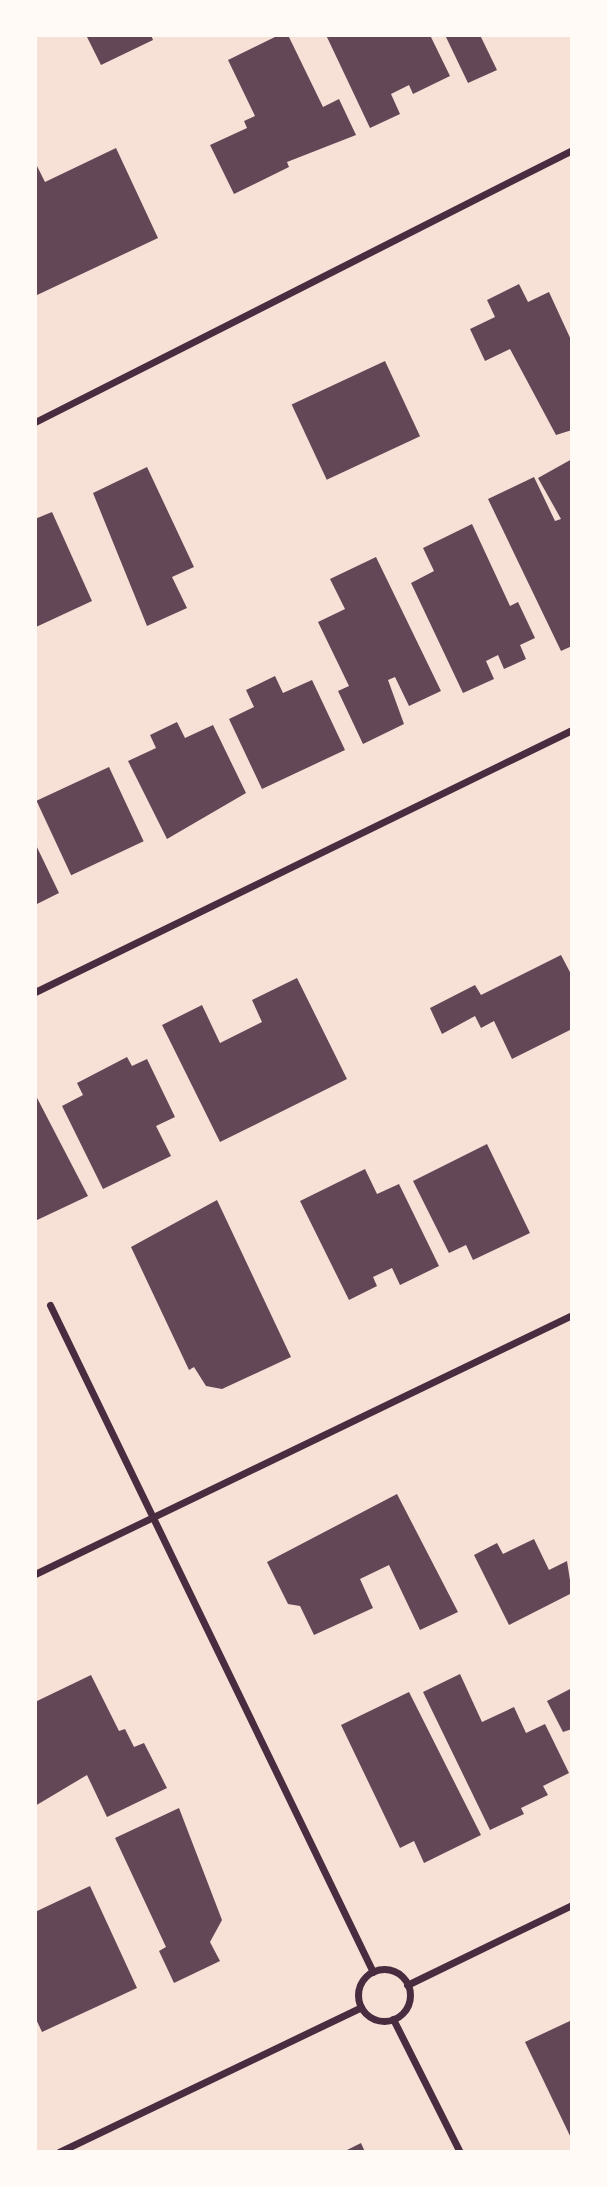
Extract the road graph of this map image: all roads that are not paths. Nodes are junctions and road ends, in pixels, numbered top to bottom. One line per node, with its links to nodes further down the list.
1 (572, 150): 2 (street)
2 (35, 422)
3 (572, 730): 4 (street)
4 (35, 992)
5 (50, 1305): 7 (street)
6 (572, 1315): 7 (street)
7 (154, 1518): 8 (street); 10 (street)
8 (35, 1574)
9 (572, 1905): 11 (street)
10 (373, 1972): 11 (street); 12 (street)
11 (407, 1984): 13 (street)
12 (361, 2007): 13 (street); 14 (street)
13 (393, 2019): 15 (street)
14 (59, 2152)
15 (460, 2152)

